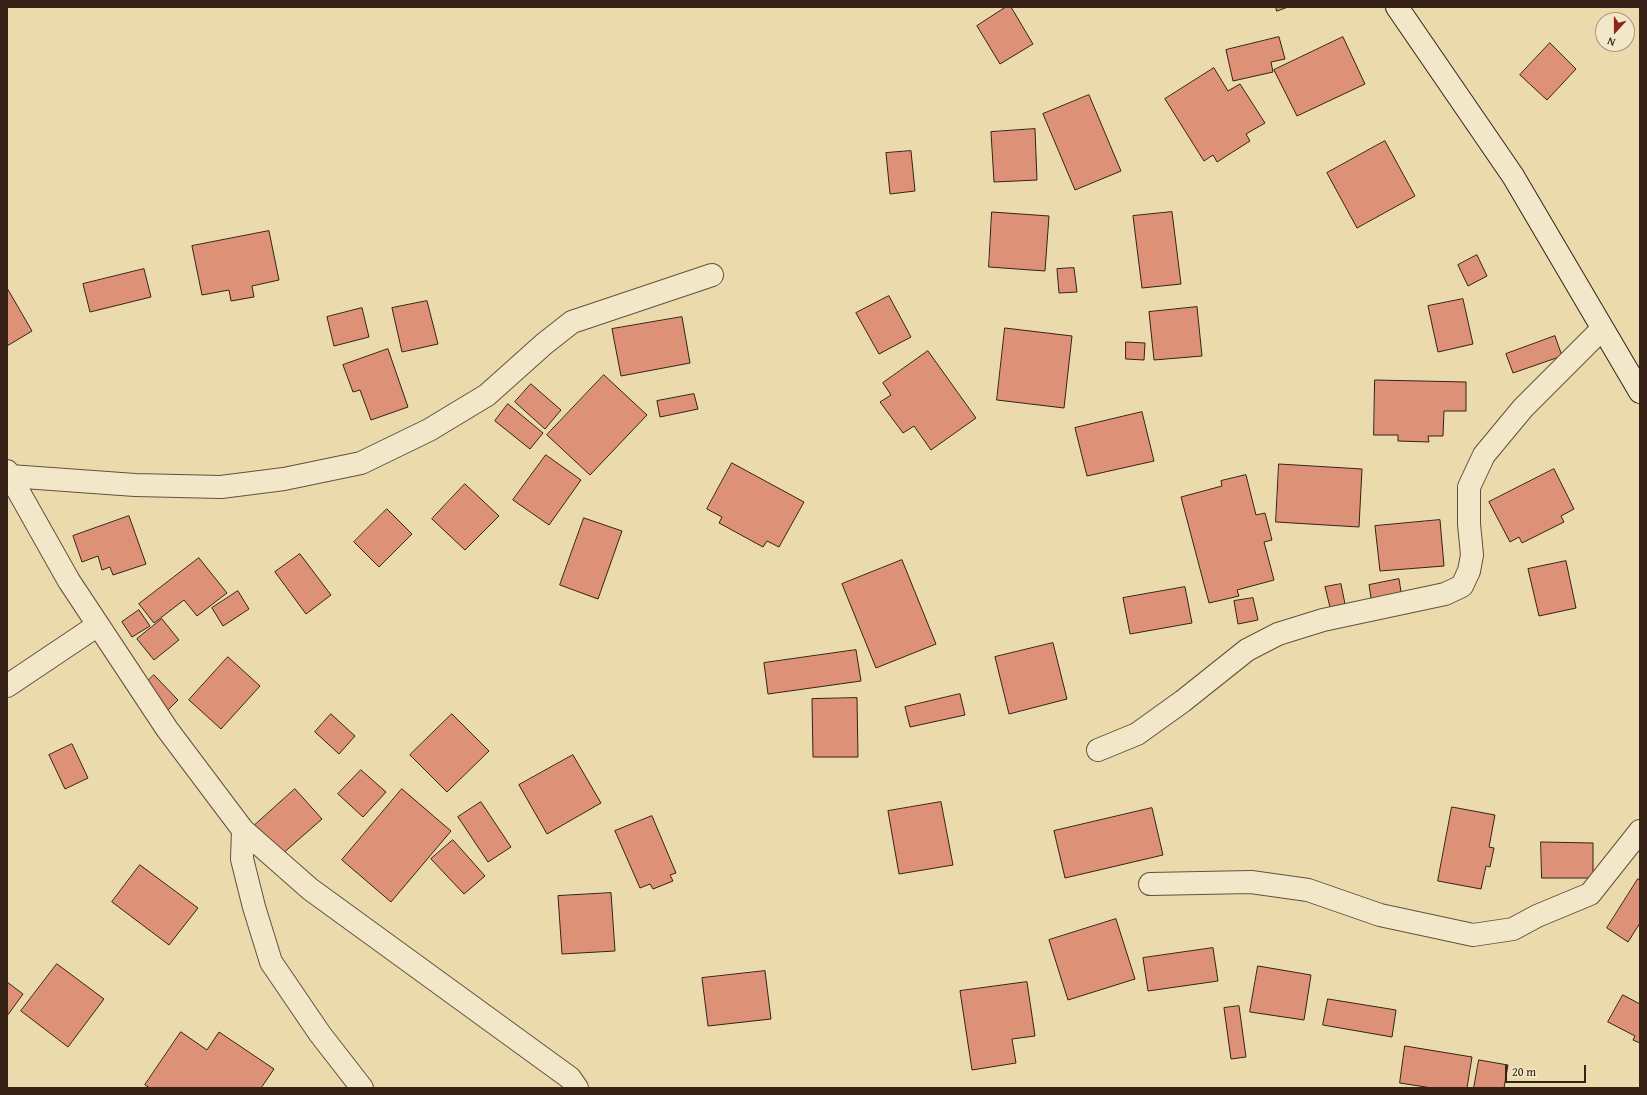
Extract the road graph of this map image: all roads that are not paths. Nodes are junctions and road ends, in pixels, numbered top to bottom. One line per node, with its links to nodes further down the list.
1 (1396, 7): 3 (street)
2 (712, 275): 5 (street)
3 (1602, 329): 4 (street); 8 (street)
4 (1637, 380)
5 (8, 474): 6 (street)
6 (98, 625): 7 (street); 9 (street)
7 (7, 686)
8 (1098, 750)
9 (243, 830): 12 (street); 13 (street)
10 (1640, 831): 11 (street)
11 (1150, 884)
12 (362, 1088)
13 (577, 1088)

